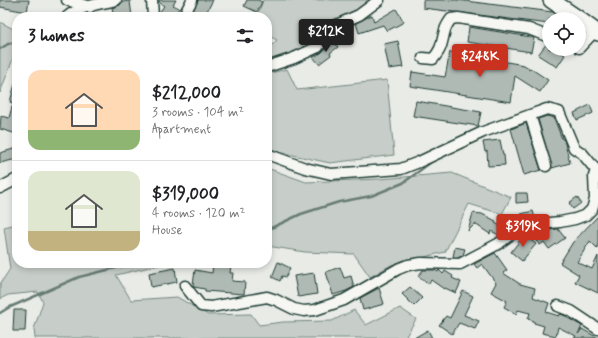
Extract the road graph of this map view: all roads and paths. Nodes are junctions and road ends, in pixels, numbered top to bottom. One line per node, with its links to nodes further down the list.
1 (67, 0): 7 (street)
2 (116, 0): 7 (street)
3 (152, 0): 9 (street)
4 (192, 0): 10 (street)
5 (379, 0): 17 (street)
6 (551, 0): 11 (main road)
7 (91, 7): 8 (street)
8 (76, 12)
9 (153, 12)
10 (186, 12)
11 (569, 12)
12 (586, 24): 13 (main road)
13 (597, 32): 15 (street)
14 (542, 33): 16 (street)
15 (586, 41)
16 (424, 58)
17 (272, 65)
18 (530, 115): 19 (street); 20 (street); 21 (street)
19 (272, 156)
20 (546, 166)
21 (597, 170): 25 (street)
22 (0, 176): 24 (street)
23 (12, 182): 24 (street)
24 (2, 187)
25 (185, 286)
26 (558, 306): 27 (street)
27 (598, 329)

